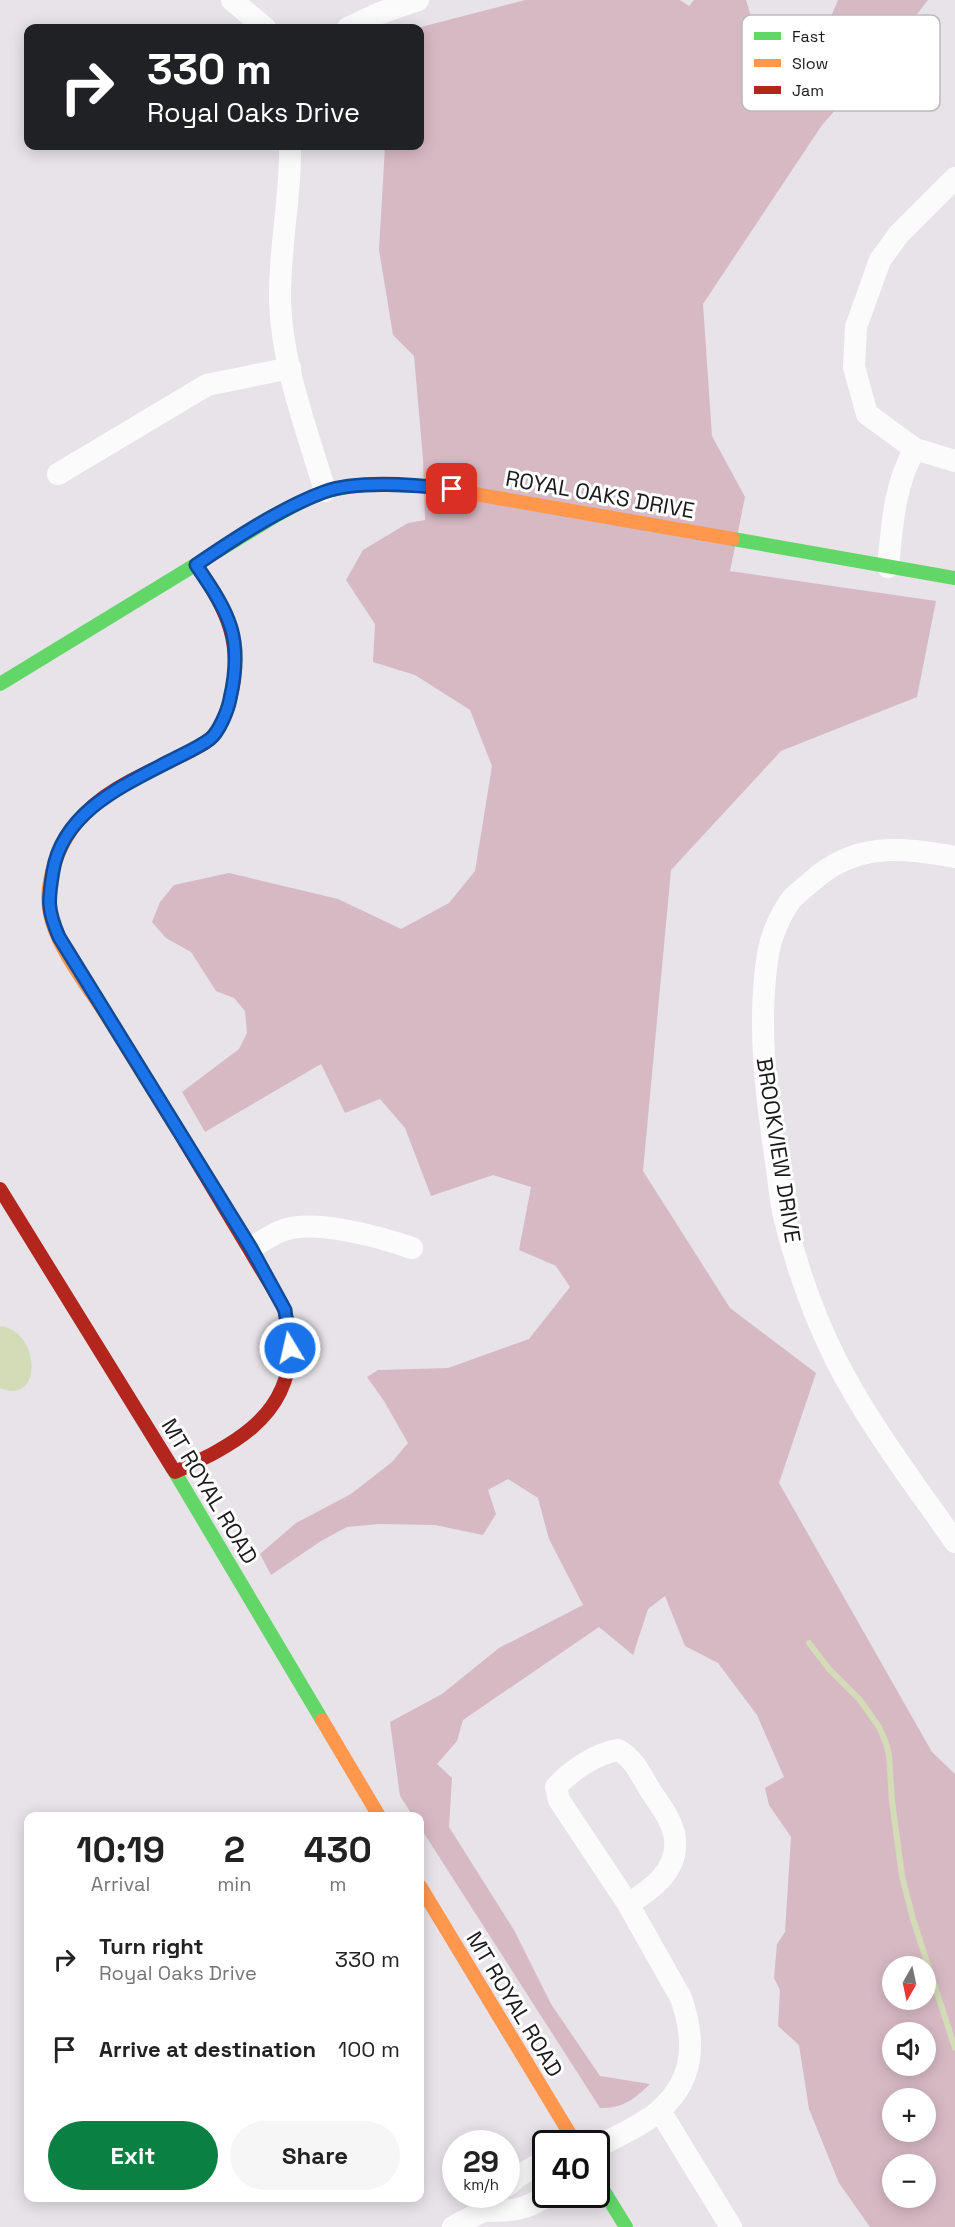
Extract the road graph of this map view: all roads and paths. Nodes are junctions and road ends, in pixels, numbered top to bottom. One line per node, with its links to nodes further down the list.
1 (232, 0): 3 (street)
2 (418, 0): 4 (street)
3 (261, 24)
4 (357, 24)
5 (290, 150): 7 (street)
6 (955, 178): 8 (street)
7 (290, 368): 10 (street); 11 (street)
8 (915, 449): 9 (street); 13 (street)
9 (955, 461)
10 (58, 474)
11 (325, 491): 12 (street, ROYAL OAKS DRIVE); 13 (street, ROYAL OAKS DRIVE)
12 (196, 565): 15 (street, ROYAL OAKS DRIVE); 18 (street)
13 (888, 567): 14 (street, ROYAL OAKS DRIVE)
14 (955, 578)
15 (0, 684)
16 (955, 857): 21 (street, BROOKVIEW DRIVE)
17 (0, 1189): 20 (street, MT ROYAL ROAD)
18 (251, 1248): 19 (street); 20 (street)
19 (412, 1248)
20 (175, 1472): 22 (street, MT ROYAL ROAD)
21 (955, 1542)
22 (377, 1812)
23 (424, 1893): 26 (street, MT ROYAL ROAD)
24 (628, 1904): 24 (street); 25 (street)
25 (660, 2111): 27 (street); 33 (street)
26 (568, 2130)
27 (610, 2140)
28 (610, 2201): 32 (street)
29 (532, 2206): 30 (street)
30 (491, 2211): 31 (street)
31 (453, 2227)
32 (626, 2227)
33 (731, 2227)

